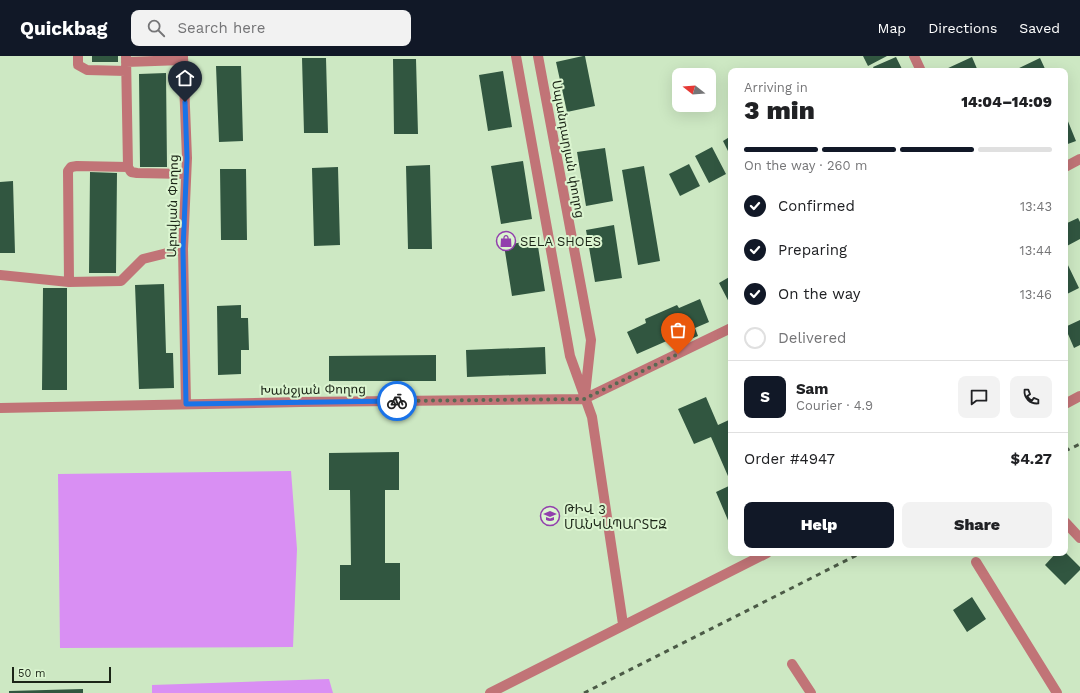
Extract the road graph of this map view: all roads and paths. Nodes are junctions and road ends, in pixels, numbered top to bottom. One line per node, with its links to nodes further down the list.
1 (78, 56): 6 (street)
2 (516, 56): 17 (street)
3 (538, 56): 17 (street, Սպանդարյան փողոց)
4 (914, 56): 7 (street)
5 (183, 58): 6 (street); 11 (street, Աբովյան Փողոց)
6 (126, 63): 10 (street)
7 (920, 68)
8 (1080, 159): 9 (street)
9 (1068, 165)
10 (128, 167): 11 (street); 14 (street)
11 (186, 174): 12 (street, Աբովյան Փողոց)
12 (183, 249): 14 (street); 19 (street, Աբովյան Փողոց)
13 (0, 275): 14 (street)
14 (69, 282)
15 (728, 329): 17 (street, Խանջյան Փողոց)
16 (1080, 396): 18 (street)
17 (584, 399): 19 (street, Խանջյան Փողոց); 25 (street)
18 (1068, 402)
19 (186, 404): 20 (street, Խանջյան Փողոց)
20 (0, 408)
21 (1068, 525): 22 (street)
22 (1080, 538)
23 (761, 556): 25 (street)
24 (976, 562): 29 (street)
25 (623, 624): 27 (street)
26 (792, 664): 28 (street)
27 (490, 693)
28 (811, 693)
29 (1058, 693)

